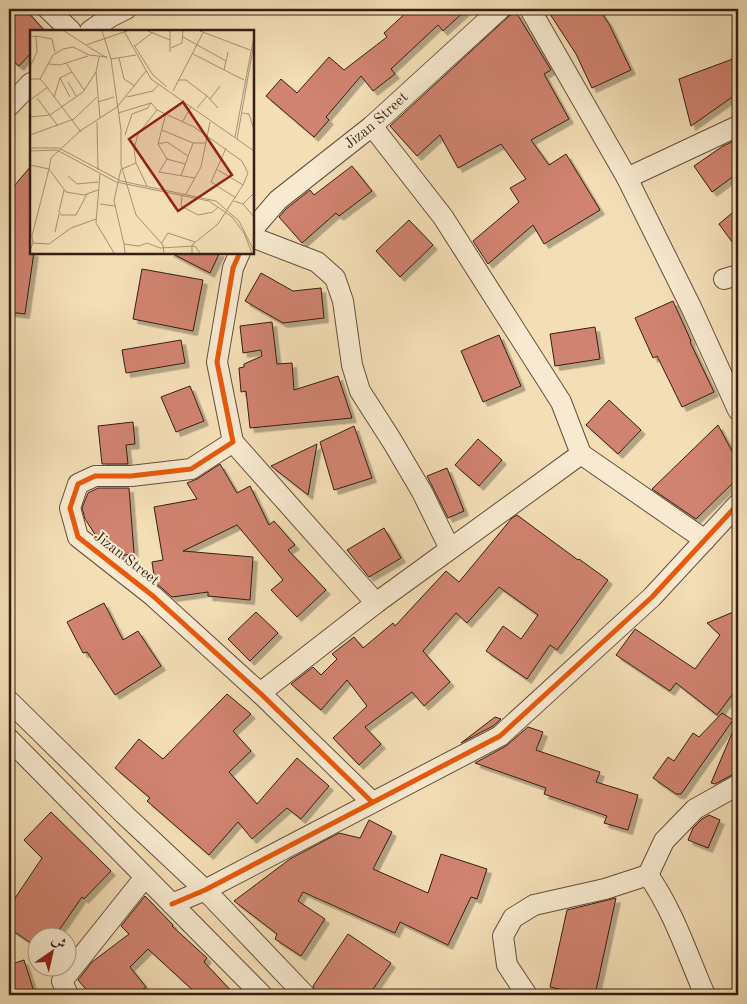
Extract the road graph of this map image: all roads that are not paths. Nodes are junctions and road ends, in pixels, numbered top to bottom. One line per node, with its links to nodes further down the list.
1 (48, 9): 5 (street)
2 (126, 9): 6 (street)
3 (500, 9): 9 (street, Jizan Street)
4 (530, 9): 11 (street)
5 (70, 30)
6 (91, 30)
7 (30, 84): 8 (street)
8 (9, 106)
9 (372, 126): 12 (street, Jizan Street); 17 (street)
10 (738, 126): 11 (street)
11 (627, 178): 15 (street)
12 (254, 228)
13 (254, 238): 20 (street)
14 (239, 254): 16 (street)
15 (738, 410)
16 (232, 442): 21 (street); 22 (street, Jizan Street)
17 (581, 454): 19 (street); 20 (street)
18 (738, 504): 19 (street)
19 (705, 540): 26 (street)
20 (450, 549): 21 (street)
21 (376, 603): 22 (street)
22 (260, 693): 26 (street, Jizan Street)
23 (9, 701): 29 (street)
24 (9, 740): 28 (street)
25 (738, 785): 27 (street)
26 (372, 802): 29 (street)
27 (648, 875): 34 (street); 35 (street)
28 (145, 877): 30 (street); 31 (street)
29 (205, 890): 30 (street); 33 (street)
30 (172, 904): 32 (street)
31 (68, 995)
32 (262, 995)
33 (305, 995)
34 (526, 995)
35 (705, 995)

